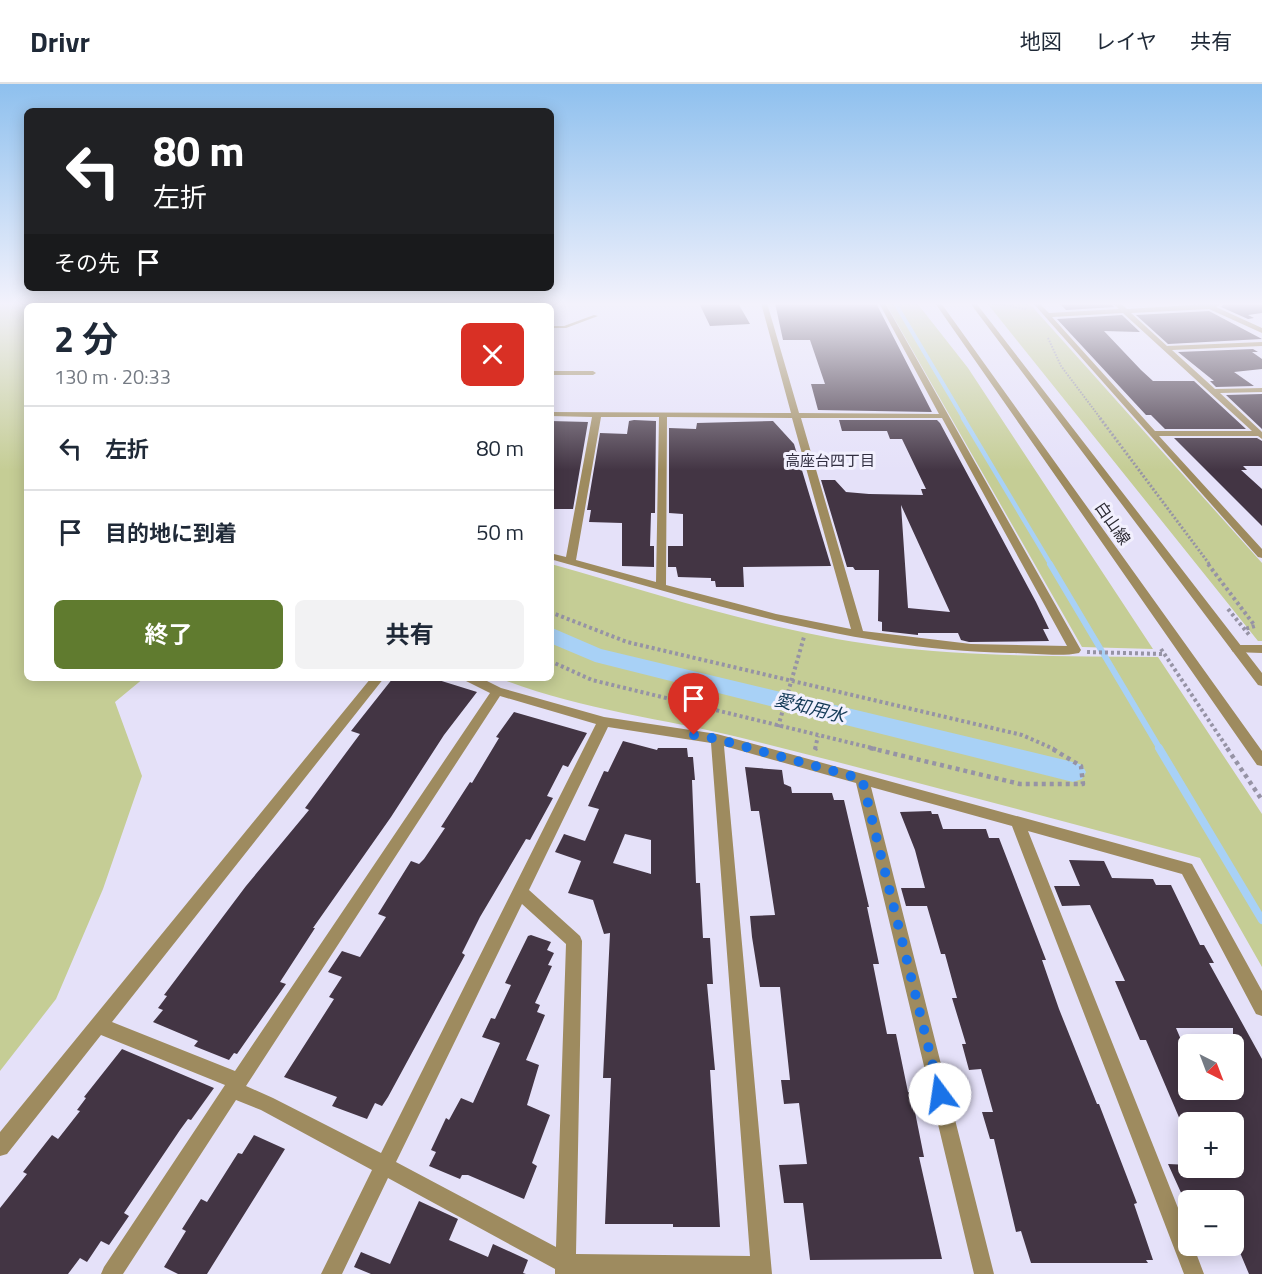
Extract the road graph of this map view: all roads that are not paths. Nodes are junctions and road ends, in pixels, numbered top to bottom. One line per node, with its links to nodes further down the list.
1 (780, 359): 14 (street)
2 (912, 359): 15 (street)
3 (977, 359): 31 (street, 白山線)
4 (1015, 359): 23 (street, 白山線)
5 (1086, 359): 16 (street)
6 (1179, 359): 10 (street)
7 (554, 373): 8 (lane)
8 (593, 373)
9 (1262, 390): 10 (street)
10 (1215, 391): 17 (street)
11 (554, 414): 12 (street)
12 (597, 414): 13 (street); 20 (street)
13 (663, 415): 14 (street); 21 (street)
14 (797, 415): 15 (street); 22 (street)
15 (944, 416): 22 (street)
16 (1153, 433): 17 (street); 18 (street)
17 (1261, 435)
18 (1262, 555)
19 (554, 557): 20 (street)
20 (570, 562): 21 (street)
21 (662, 586): 22 (street)
22 (858, 634)
23 (1237, 649): 24 (street); 27 (street, 白山線)
24 (1262, 649)
25 (376, 681): 36 (street)
26 (476, 681): 28 (street)
27 (1262, 682)
28 (497, 691): 29 (street); 37 (street)
29 (604, 722): 30 (street); 34 (street)
30 (717, 739): 32 (street); 41 (street)
31 (1262, 760)
32 (862, 779): 33 (street); 44 (street)
33 (1017, 822): 35 (street); 45 (street)
34 (519, 891): 39 (street); 40 (street)
35 (1262, 1008)
36 (99, 1025): 37 (street); 38 (street)
37 (236, 1086): 39 (street); 42 (street)
38 (0, 1147)
39 (385, 1166): 40 (street); 43 (street)
40 (566, 1269): 41 (street)
41 (762, 1270)
42 (111, 1274)
43 (331, 1274)
44 (984, 1274)
45 (1194, 1274)

